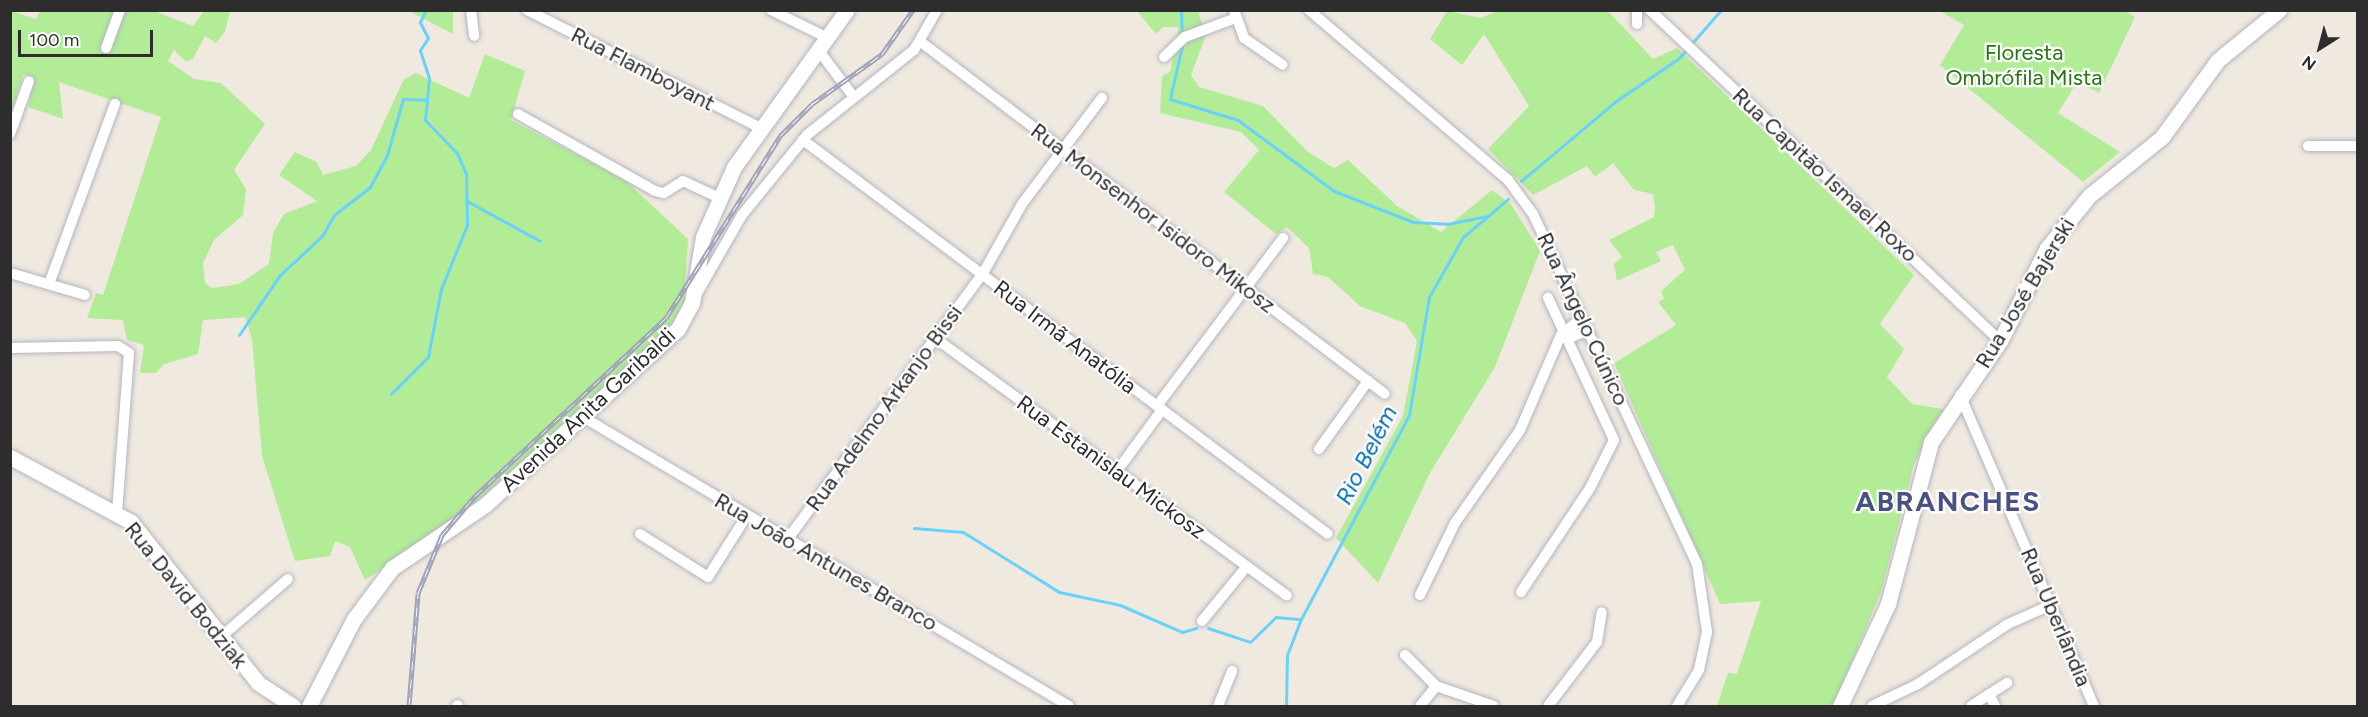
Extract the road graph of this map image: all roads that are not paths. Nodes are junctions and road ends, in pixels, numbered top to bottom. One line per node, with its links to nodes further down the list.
1 (120, 10): 16 (street)
2 (471, 10): 13 (street)
3 (527, 10): 24 (street, Rua Flamboyant)
4 (771, 10): 15 (street)
5 (846, 10): 15 (main road, Avenida Anita Garibaldi)
6 (937, 10): 14 (street)
7 (1309, 10): 39 (street, Rua Ângelo Cúnico)
8 (1637, 10): 12 (street)
9 (1650, 10): 43 (street, Rua Capitão Ismael Roxo)
10 (2279, 10): 43 (main road, Rua José Bajerski)
11 (1233, 15): 17 (street); 18 (street)
12 (1636, 24)
13 (474, 36)
14 (921, 42): 20 (street); 29 (street, Rua Monsenhor Isidoro Mikosz)
15 (824, 45): 20 (street); 24 (main road, Avenida Anita Garibaldi)
16 (106, 48)
17 (1164, 57)
18 (1282, 64)
19 (29, 81): 25 (street)
20 (853, 96): 26 (street)
21 (1102, 98): 29 (street, Rua Adelmo Arkanjo Bissi)
22 (115, 104): 34 (street)
23 (518, 114): 30 (street)
24 (759, 127): 30 (main road, Avenida Anita Garibaldi)
25 (10, 134)
26 (803, 140): 33 (street, Rua Irmã Anatólia); 38 (street)
27 (2308, 146): 28 (street)
28 (2358, 146)
29 (1063, 150): 33 (street, Rua Adelmo Arkanjo Bissi); 35 (street, Rua Monsenhor Isidoro Mikosz)
30 (719, 198): 38 (main road, Avenida Anita Garibaldi)
31 (1283, 238): 35 (street)
32 (10, 273): 34 (street)
33 (982, 275): 42 (street, Rua Adelmo Arkanjo Bissi); 48 (street, Rua Irmã Anatólia)
34 (49, 284): 36 (street)
35 (1246, 288): 45 (street, Rua Monsenhor Isidoro Mikosz); 48 (street)
36 (86, 295)
37 (1548, 298): 41 (street)
38 (692, 303): 49 (main road, Avenida Anita Garibaldi)
39 (1582, 318): 40 (street, Rua Ângelo Cúnico); 41 (street)
40 (1588, 330): 41 (street); 79 (street, Rua Ângelo Cúnico)
41 (1561, 334): 60 (street); 61 (street)
42 (935, 338): 52 (street, Rua Estanislau Mickosz); 57 (street, Rua Adelmo Arkanjo Bissi)
43 (2000, 340): 47 (main road, Rua José Bajerski)
44 (10, 348): 53 (street)
45 (1368, 381): 46 (street, Rua Monsenhor Isidoro Mikosz); 50 (street)
46 (1386, 394)
47 (1960, 395): 63 (street, Rua Uberlândia); 80 (main road, Rua José Bajerski)
48 (1159, 408): 52 (street); 56 (street, Rua Irmã Anatólia)
49 (583, 417): 54 (street, Rua João Antunes Branco); 73 (main road, Avenida Anita Garibaldi)
50 (1319, 449)
51 (10, 457): 53 (main road, Rua David Bodziak)
52 (1117, 471): 58 (street, Rua Estanislau Mickosz)
53 (117, 512): 66 (main road, Rua David Bodziak)
54 (746, 517): 55 (street); 57 (street, Rua João Antunes Branco)
55 (640, 534)
56 (1328, 534)
57 (787, 540): 74 (street, Rua João Antunes Branco)
58 (1247, 566): 62 (street, Rua Estanislau Mickosz); 65 (street)
59 (288, 579): 66 (street)
60 (1521, 592)
61 (1420, 595)
62 (1287, 596)
63 (2051, 605): 81 (street); 84 (street, Rua Uberlândia)
64 (1602, 612): 78 (street)
65 (1202, 621)
66 (222, 636): 72 (main road, Rua David Bodziak)
67 (1405, 655): 70 (street)
68 (1232, 671): 75 (street)
69 (2007, 683): 71 (street)
70 (1436, 686): 76 (street); 77 (street)
71 (1989, 694): 82 (street); 83 (street)
72 (293, 706)
73 (309, 706)
74 (1069, 706)
75 (1218, 706)
76 (1420, 706)
77 (1494, 706)
78 (1548, 706)
79 (1677, 706)
80 (1840, 706)
81 (1872, 706)
82 (1971, 706)
83 (1995, 706)
84 (2094, 706)

